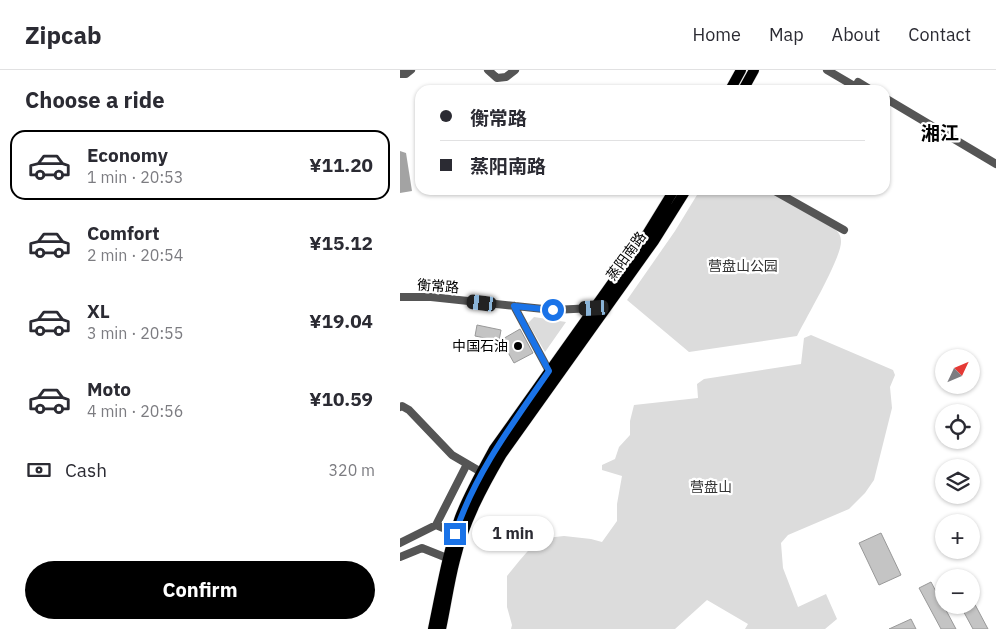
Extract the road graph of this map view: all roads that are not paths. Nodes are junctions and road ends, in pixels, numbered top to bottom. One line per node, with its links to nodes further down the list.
1 (411, 70): 8 (street)
2 (488, 70): 3 (street)
3 (515, 70)
4 (741, 70): 9 (main road)
5 (754, 70): 10 (main road)
6 (827, 70): 11 (street)
7 (837, 70): 12 (street)
8 (400, 74)
9 (733, 85)
10 (746, 85)
11 (852, 85)
12 (862, 85)
13 (890, 101): 15 (street)
14 (890, 107): 16 (street)
15 (996, 164)
16 (996, 169)
17 (671, 195): 23 (main road, 蒸阳南路)
18 (683, 195): 34 (main road, 蒸阳南路)
19 (782, 195): 20 (street)
20 (844, 230)
21 (400, 297): 22 (street, 衡常路)
22 (514, 306): 23 (street, 衡常路); 24 (street)
23 (594, 308): 24 (main road, 蒸阳南路)
24 (549, 371): 27 (main road, 蒸阳南路)
25 (400, 407): 26 (street)
26 (467, 464): 27 (street); 28 (street)
27 (481, 472): 29 (main road, 蒸阳南路)
28 (436, 525): 29 (street); 30 (street)
29 (455, 534): 32 (main road, 蒸阳南路)
30 (400, 543)
31 (400, 557): 32 (street)
32 (447, 558): 33 (main road, 蒸阳南路)
33 (434, 629)
34 (442, 629)

